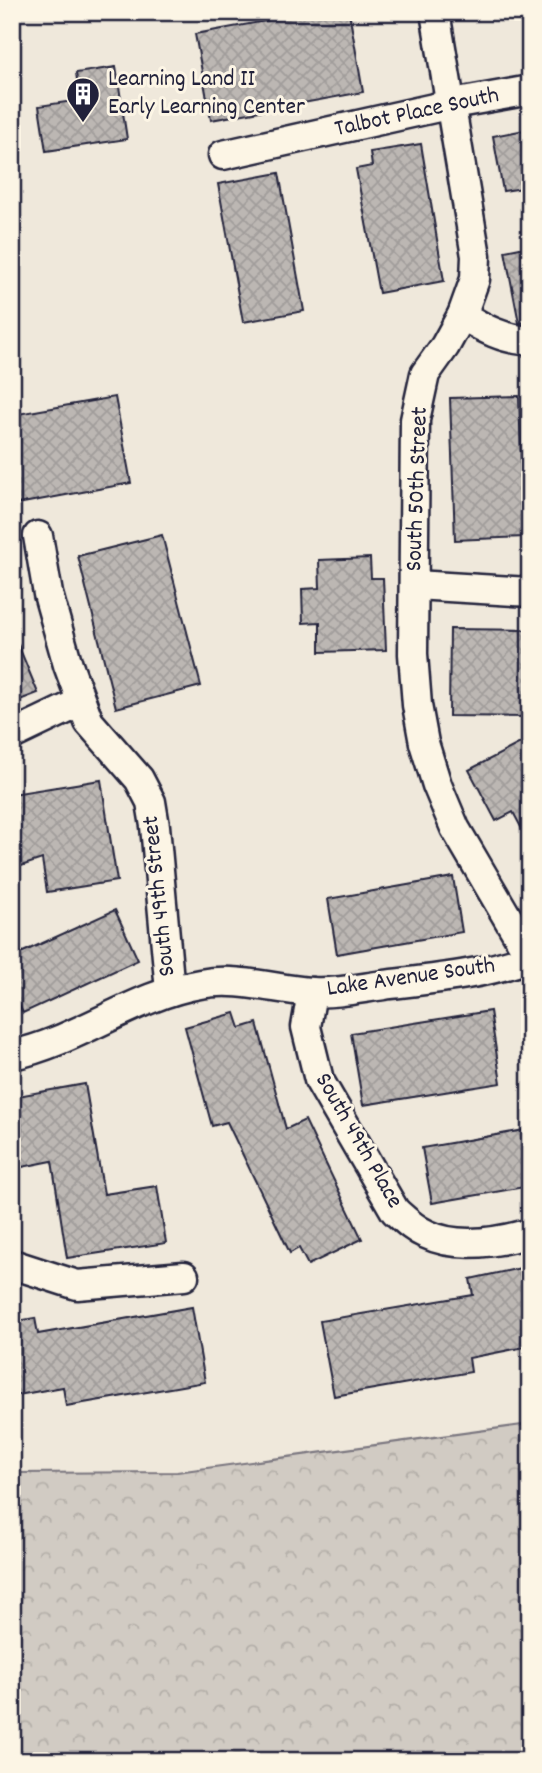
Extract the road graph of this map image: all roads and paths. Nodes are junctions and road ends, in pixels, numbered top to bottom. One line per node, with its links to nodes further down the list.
1 (435, 12): 3 (street, South 50th Street)
2 (530, 90): 3 (street, Talbot Place South)
3 (452, 104): 4 (street, Talbot Place South); 5 (street, South 50th Street)
4 (223, 155)
5 (462, 315): 6 (street); 8 (street, South 50th Street)
6 (530, 341)
7 (38, 536): 10 (street, South 49th Street)
8 (415, 585): 9 (street); 12 (street, South 50th Street)
9 (530, 592)
10 (81, 702): 11 (street); 13 (street, South 49th Street)
11 (12, 735)
12 (530, 956): 14 (street, Lake Avenue South)
13 (170, 991): 14 (street, Lake Avenue South); 15 (street, Lake Avenue South)
14 (312, 992): 16 (street, South 49th Place)
15 (12, 1055)
16 (530, 1233)
17 (12, 1264): 18 (street)
18 (184, 1276)

